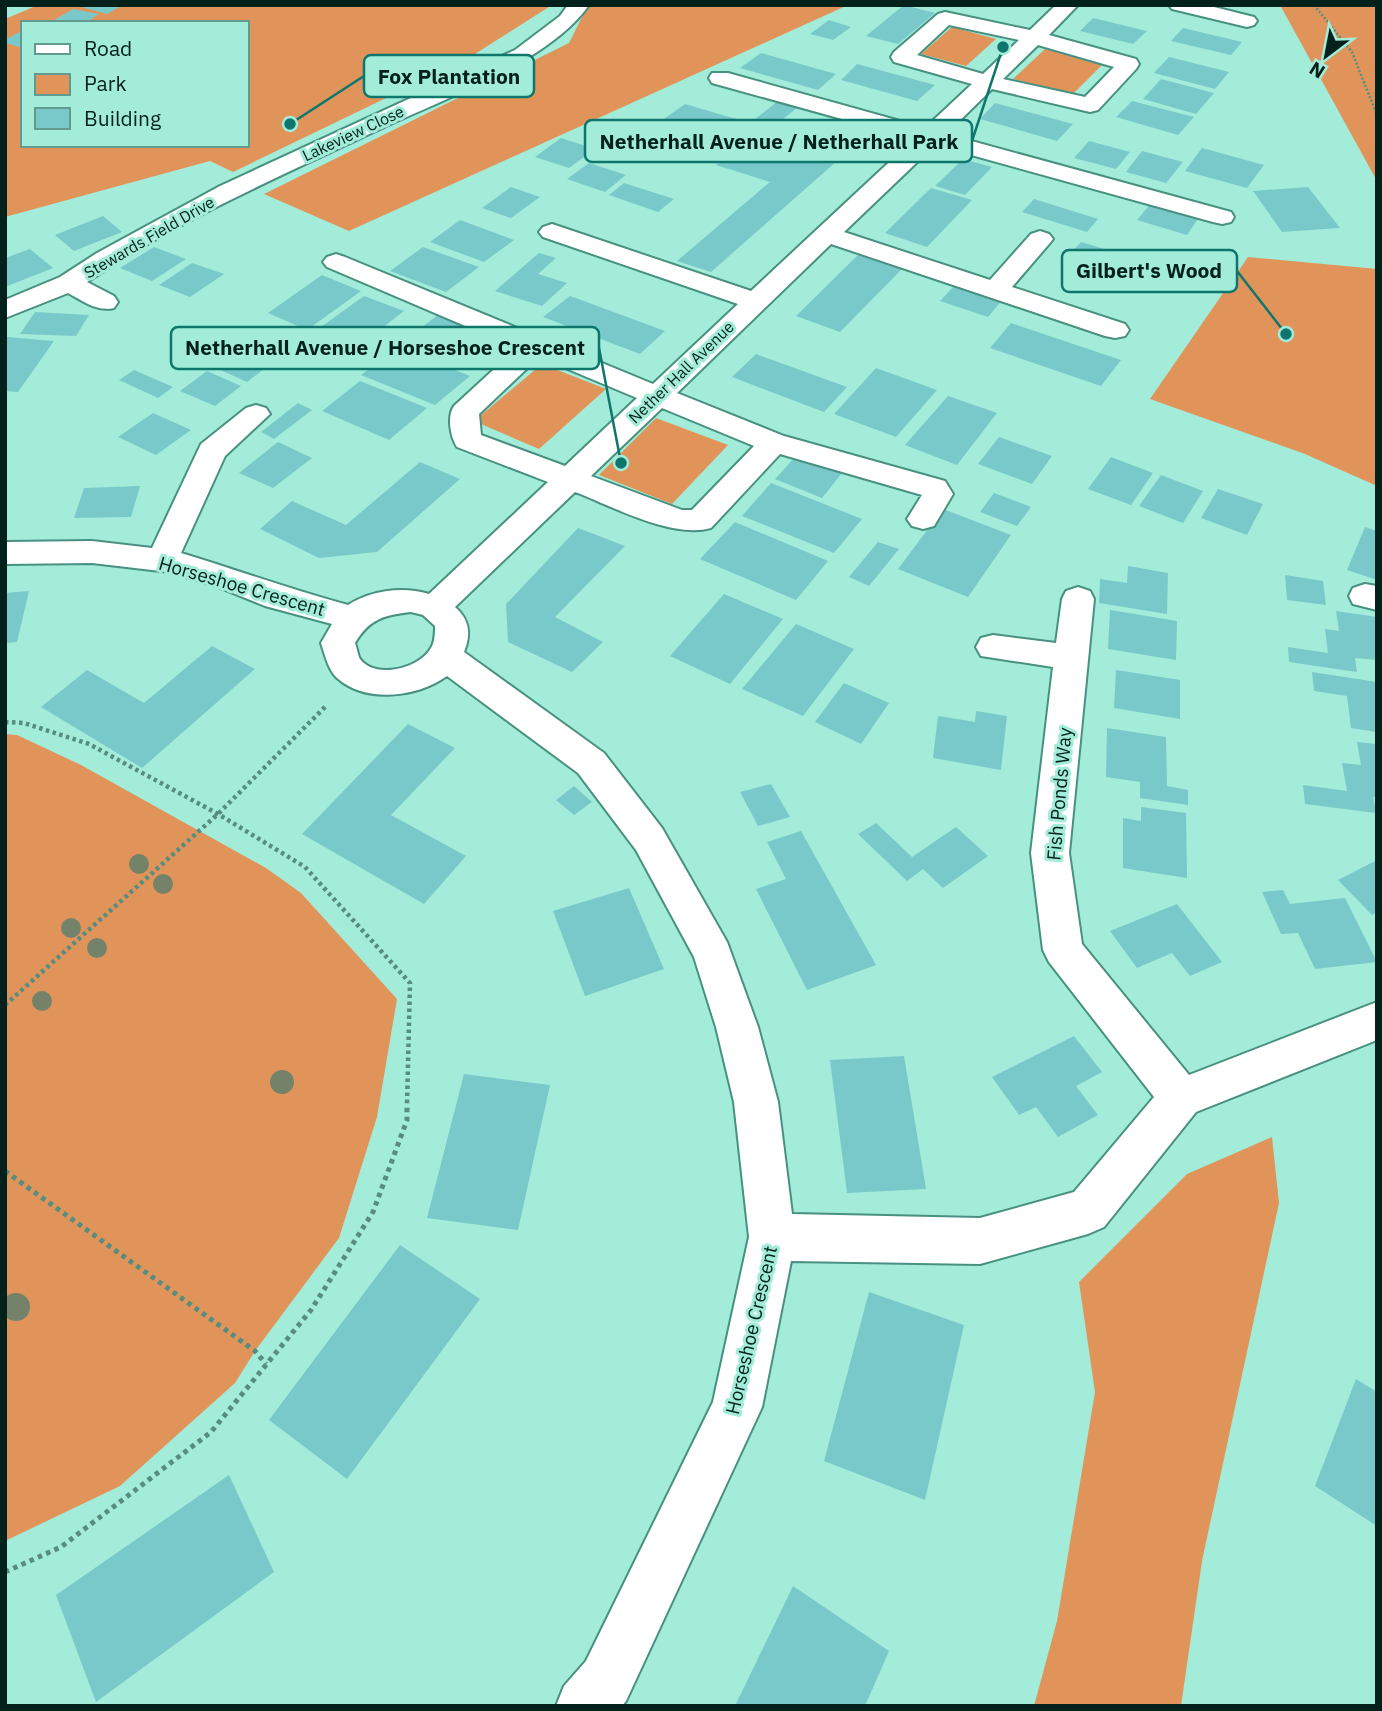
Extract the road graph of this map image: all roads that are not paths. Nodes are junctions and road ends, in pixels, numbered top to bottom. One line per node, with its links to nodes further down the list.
1 (579, 5): 9 (street, Lakeview Close)
2 (1068, 5): 5 (street, Nether Hall Avenue)
3 (1179, 5): 4 (street)
4 (1247, 21)
5 (1034, 37): 7 (street, Nether Hall Avenue); 7 (street); 7 (street)
6 (720, 78): 8 (street)
7 (988, 82): 8 (street, Nether Hall Avenue)
8 (927, 137): 10 (street); 12 (street, Nether Hall Avenue)
9 (229, 191): 15 (street, Stewards Field Drive)
10 (1222, 217)
11 (552, 232): 17 (street)
12 (825, 234): 16 (street); 17 (street, Nether Hall Avenue)
13 (1040, 239): 16 (street)
14 (336, 262): 21 (street)
15 (69, 284): 18 (street, Stewards Field Drive); 19 (street, Stewards Field Drive)
16 (995, 290): 20 (street)
17 (755, 301): 22 (street, Nether Hall Avenue)
18 (105, 302)
19 (5, 310)
20 (1115, 330)
21 (535, 346): 22 (street); 25 (street)
22 (658, 394): 24 (street); 25 (street, Nether Hall Avenue)
23 (256, 414): 28 (street)
24 (775, 443): 25 (street); 26 (street)
25 (569, 478): 30 (street, Nether Hall Avenue)
26 (923, 519)
27 (5, 553): 28 (street, Horseshoe Crescent)
28 (162, 560): 31 (street, Horseshoe Crescent)
29 (1078, 599): 34 (street, Fish Ponds Way)
30 (435, 607): 31 (street); 33 (street)
31 (352, 618): 33 (street)
32 (993, 647): 34 (street)
33 (446, 657): 37 (street, Horseshoe Crescent)
34 (1072, 657): 36 (street, Fish Ponds Way)
35 (1377, 1021): 36 (street)
36 (1181, 1098): 37 (street)
37 (772, 1237): 38 (street, Horseshoe Crescent)
38 (584, 1706)

